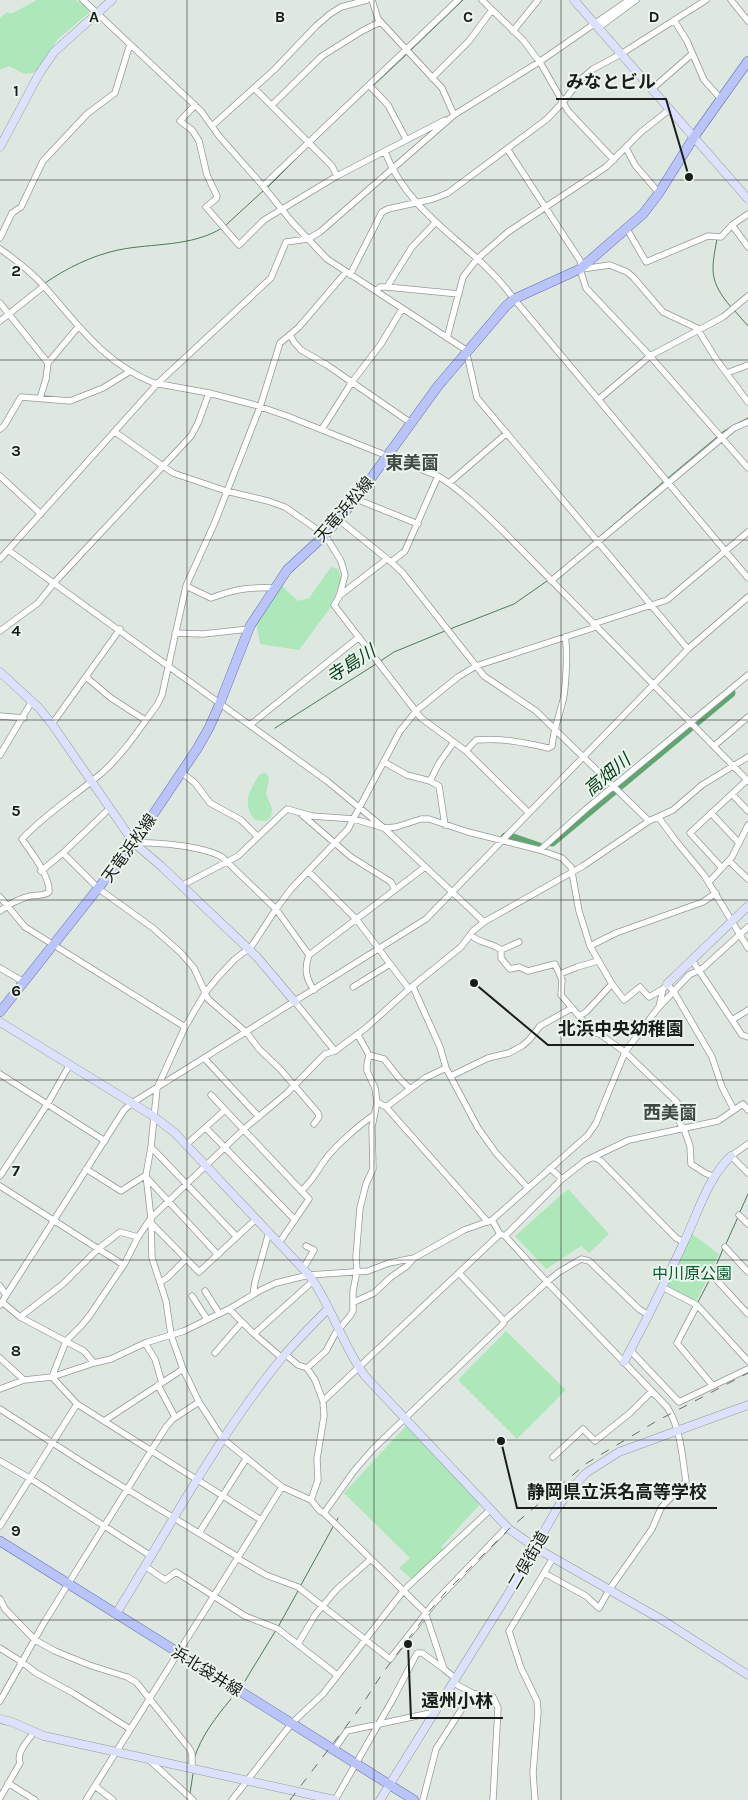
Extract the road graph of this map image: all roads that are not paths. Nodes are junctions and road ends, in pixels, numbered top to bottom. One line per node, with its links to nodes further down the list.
1 (112, 0): 14 (street)
2 (367, 0): 28 (street)
3 (372, 0): 17 (street)
4 (458, 0): 21 (street)
5 (482, 0): 13 (street)
6 (538, 0): 19 (street)
7 (574, 0): 18 (street)
8 (629, 0): 18 (street)
9 (636, 0): 18 (street)
10 (706, 0): 15 (street)
11 (730, 0): 16 (street)
12 (85, 1): 14 (street)
13 (492, 10): 19 (street); 26 (street)
14 (97, 12): 20 (street); 41 (street)
15 (674, 20): 22 (street); 23 (street)
16 (748, 20)
17 (380, 22): 21 (street); 33 (street)
18 (596, 26): 22 (street); 25 (street)
19 (514, 31): 25 (street)
20 (130, 44): 32 (street); 58 (street)
21 (408, 51): 26 (street); 27 (street)
22 (621, 54): 29 (street); 31 (street)
23 (692, 54): 29 (street); 30 (street)
24 (748, 61): 30 (main road, 天竜浜松線)
25 (539, 62): 31 (street); 35 (street)
26 (432, 78): 35 (street)
27 (370, 87): 39 (street); 40 (street)
28 (254, 88): 33 (street); 37 (street)
29 (652, 89): 34 (street)
30 (721, 99): 38 (main road, 天竜浜松線)
31 (562, 100): 43 (street); 45 (street)
32 (195, 105): 37 (street); 53 (street)
33 (272, 106): 40 (street)
34 (669, 110): 38 (street); 42 (street)
35 (454, 114): 36 (street)
36 (449, 119): 39 (street); 46 (street)
37 (212, 126): 48 (street)
38 (694, 137): 49 (main road, 天竜浜松線); 50 (street)
39 (406, 139): 44 (street)
40 (308, 143): 47 (street); 48 (street)
41 (0, 147)
42 (626, 148): 45 (street); 49 (street)
43 (508, 150): 51 (street); 52 (street)
44 (385, 152): 46 (street); 47 (street)
45 (614, 160): 52 (street)
46 (392, 169): 51 (street); 59 (street)
47 (337, 176): 53 (street)
48 (263, 186): 53 (street)
49 (659, 193): 57 (main road, 天竜浜松線)
50 (748, 200)
51 (415, 203): 55 (street); 64 (street)
52 (546, 208): 62 (street); 63 (street)
53 (282, 209): 59 (street)
54 (748, 214): 56 (street)
55 (436, 222): 62 (street); 66 (street)
56 (732, 225): 57 (street); 60 (street)
57 (627, 229): 63 (main road, 天竜浜松線)
58 (0, 238)
59 (308, 239): 64 (street); 86 (street)
60 (748, 247)
61 (0, 248): 65 (street)
62 (477, 259): 68 (street); 70 (street)
63 (580, 269): 70 (main road, 天竜浜松線); 76 (street); 80 (street)
64 (348, 273): 67 (street); 77 (street)
65 (44, 286): 73 (street); 75 (street)
66 (387, 287): 67 (street); 68 (street)
67 (376, 291): 72 (street)
68 (458, 294): 78 (street)
69 (748, 296): 76 (street)
70 (514, 299): 79 (main road, 天竜浜松線); 89 (street)
71 (0, 303): 73 (street)
72 (402, 309): 78 (street); 85 (street)
73 (10, 313): 74 (street); 81 (street)
74 (0, 321)
75 (78, 326): 81 (street); 83 (street)
76 (699, 330): 80 (street); 84 (street)
77 (290, 335): 85 (street); 91 (street)
78 (447, 338): 79 (street)
79 (466, 350): 92 (main road, 天竜浜松線); 97 (street)
80 (650, 356): 89 (street); 98 (street)
81 (48, 363): 88 (street)
82 (748, 365): 84 (street)
83 (129, 372): 86 (street); 88 (street)
84 (727, 373): 90 (street)
85 (352, 382): 92 (street); 95 (street)
86 (158, 384): 87 (street); 96 (street)
87 (209, 394): 91 (street); 100 (street)
88 (40, 398): 94 (street)
89 (599, 399): 105 (street)
90 (748, 402)
91 (260, 407): 95 (street); 106 (street)
92 (411, 422): 99 (main road, 天竜浜松線)
93 (748, 422): 98 (street)
94 (0, 429)
95 (322, 429): 99 (street)
96 (115, 432): 100 (street); 108 (street)
97 (507, 433): 104 (street); 113 (street)
98 (722, 438): 101 (street); 105 (street)
99 (387, 456): 103 (street); 107 (main road, 天竜浜松線)
100 (163, 467): 106 (street); 120 (street)
101 (748, 468)
102 (0, 476): 108 (street)
103 (438, 476): 104 (street); 110 (street)
104 (449, 483): 119 (street)
105 (668, 483): 113 (street); 115 (street)
106 (226, 491): 112 (street); 121 (street)
107 (356, 499): 109 (main road, 天竜浜松線); 110 (street)
108 (41, 514): 114 (street)
109 (339, 520): 112 (main road, 天竜浜松線); 117 (street)
110 (418, 524): 117 (street)
111 (748, 532): 115 (street)
112 (325, 535): 122 (main road, 天竜浜松線); 123 (street)
113 (597, 540): 119 (street); 125 (street)
114 (8, 550): 116 (street); 120 (street)
115 (726, 550): 118 (street); 125 (street)
116 (0, 559)
117 (389, 560): 123 (street); 135 (street)
118 (748, 578)
119 (551, 581): 126 (street)
120 (54, 583): 127 (street); 129 (street)
121 (186, 586): 122 (street); 130 (street)
122 (274, 588): 128 (main road, 天竜浜松線)
123 (339, 597): 131 (street)
124 (748, 597): 133 (street)
125 (652, 605): 126 (street); 133 (street)
126 (595, 626): 132 (street); 139 (street)
127 (120, 629): 134 (street); 138 (street)
128 (248, 630): 130 (street); 141 (main road, 天竜浜松線)
129 (0, 632)
130 (175, 633): 134 (street)
131 (359, 637): 142 (street); 149 (street)
132 (565, 637): 135 (street); 150 (street)
133 (688, 649): 139 (street)
134 (168, 665): 141 (street); 146 (street)
135 (476, 666): 142 (street); 150 (street)
136 (0, 672): 140 (street)
137 (748, 675): 147 (street)
138 (86, 677): 146 (street); 148 (street)
139 (654, 684): 147 (street); 155 (street)
140 (32, 702): 145 (street); 148 (street)
141 (220, 703): 149 (street); 159 (main road, 天竜浜松線)
142 (417, 710): 151 (street); 157 (street)
143 (0, 716): 145 (street)
144 (748, 717): 152 (street)
145 (24, 718): 154 (street)
146 (145, 720): 162 (street)
147 (691, 723): 152 (street); 163 (street)
148 (52, 724): 162 (street)
149 (250, 725): 165 (street)
150 (554, 728): 153 (street); 155 (street)
151 (454, 742): 153 (street); 161 (street)
152 (714, 746): 158 (street)
153 (466, 751): 169 (street)
154 (0, 755)
155 (583, 757): 163 (street); 169 (street)
156 (748, 757): 158 (street)
157 (384, 762): 161 (street); 165 (street)
158 (733, 766): 160 (street); 171 (street)
159 (181, 772): 177 (street); 179 (main road, 天竜浜松線)
160 (748, 780): 164 (street)
161 (430, 781): 174 (street)
162 (91, 782): 166 (street); 188 (street)
163 (616, 788): 173 (street); 182 (street)
164 (732, 794): 167 (street); 170 (street)
165 (360, 807): 172 (street); 176 (street)
166 (110, 809): 179 (street); 183 (street)
167 (748, 811)
168 (299, 812): 172 (street); 177 (street); 181 (street)
169 (528, 813): 178 (street)
170 (711, 813): 180 (street); 187 (street)
171 (659, 818): 173 (street); 192 (street)
172 (354, 819): 176 (street); 181 (street)
173 (649, 821): 190 (street)
174 (445, 825): 176 (street); 178 (street)
175 (748, 825): 180 (street)
176 (384, 828): 186 (street)
177 (258, 838): 185 (street)
178 (502, 840): 182 (street); 196 (street)
179 (134, 843): 185 (street); 193 (street); 194 (main road, 天竜浜松線)
180 (739, 843): 184 (street)
181 (336, 844): 189 (street); 195 (street)
182 (540, 850): 190 (street)
183 (63, 853): 188 (street); 194 (street)
184 (729, 860): 187 (street); 191 (street)
185 (227, 863): 193 (street); 201 (street)
186 (426, 867): 195 (street); 196 (street)
187 (722, 868): 192 (street)
188 (41, 871): 199 (street)
189 (308, 871): 201 (street); 203 (street)
190 (571, 871): 205 (street); 211 (street)
191 (748, 879)
192 (709, 882): 197 (street)
193 (181, 886): 213 (street)
194 (99, 889): 210 (main road, 天竜浜松線); 230 (street)
195 (395, 890): 203 (street)
196 (452, 892): 205 (street); 214 (street)
197 (716, 893): 204 (street); 211 (street)
198 (0, 897): 199 (street)
199 (8, 905): 202 (street); 210 (street)
200 (748, 906): 204 (street)
201 (276, 909): 213 (street); 216 (street)
202 (0, 911)
203 (357, 920): 214 (street); 216 (street)
204 (732, 921): 208 (street); 217 (street)
205 (484, 922): 207 (street)
206 (748, 927): 208 (street)
207 (471, 935): 215 (street); 227 (street)
208 (740, 935): 212 (street); 221 (street)
209 (519, 942): 215 (street)
210 (53, 946): 223 (main road, 天竜浜松線); 239 (street)
211 (590, 946): 218 (street)
212 (748, 948)
213 (248, 949): 230 (street); 231 (street)
214 (380, 950): 219 (street); 228 (street)
215 (501, 950): 222 (street)
216 (309, 956): 228 (street)
217 (692, 960): 221 (street); 225 (street)
218 (598, 961): 222 (street); 224 (street)
219 (390, 964): 226 (street); 227 (street)
220 (0, 968): 223 (street)
221 (699, 970): 229 (street); 237 (street)
222 (560, 974): 232 (street)
223 (24, 982): 235 (main road, 天竜浜松線)
224 (612, 984): 225 (street); 236 (street)
225 (664, 986): 229 (street); 233 (street)
226 (353, 987)
227 (411, 988): 241 (street); 248 (street)
228 (314, 990): 231 (street)
229 (674, 992): 233 (street); 261 (street)
230 (205, 994): 239 (street); 240 (street)
231 (296, 1002): 240 (street); 243 (street)
232 (572, 1008): 236 (street); 250 (street)
233 (658, 1008): 244 (street)
234 (748, 1010): 237 (street)
235 (0, 1012)
236 (579, 1016): 244 (street)
237 (732, 1020): 242 (street)
238 (0, 1022): 247 (street)
239 (185, 1027): 252 (street)
240 (247, 1032): 246 (street); 251 (street)
241 (358, 1035): 243 (street); 245 (street)
242 (748, 1036)
243 (335, 1051): 251 (street)
244 (624, 1052): 269 (street); 278 (street)
245 (369, 1055): 253 (street); 255 (street)
246 (205, 1059): 252 (street); 265 (street)
247 (70, 1064): 257 (street); 258 (street)
248 (446, 1068): 250 (street); 253 (street)
249 (0, 1074): 257 (street)
250 (451, 1076): 286 (street)
251 (294, 1086): 265 (street); 266 (street)
252 (157, 1088): 258 (street); 264 (street)
253 (410, 1088): 259 (street)
254 (211, 1095): 260 (street)
255 (378, 1102): 259 (street); 263 (street)
256 (746, 1102): 261 (street); 262 (street)
257 (48, 1103): 270 (street); 281 (street)
258 (132, 1103): 264 (street); 270 (street)
259 (386, 1107): 295 (street)
260 (224, 1110): 267 (street); 268 (street)
261 (734, 1110): 269 (street)
262 (748, 1110)
263 (374, 1115): 288 (street); 311 (street)
264 (153, 1116): 271 (street); 273 (street)
265 (259, 1117): 268 (street)
266 (314, 1124)
267 (206, 1128): 271 (street); 274 (street)
268 (244, 1129): 274 (street); 288 (street)
269 (683, 1129): 276 (street); 283 (street)
270 (105, 1140): 279 (street)
271 (186, 1144): 277 (street)
272 (748, 1144): 275 (street)
273 (151, 1147): 282 (street); 285 (street)
274 (226, 1147): 277 (street); 294 (street)
275 (731, 1156): 280 (street); 283 (street)
276 (595, 1158): 284 (street); 301 (street)
277 (206, 1166): 285 (street); 291 (street)
278 (550, 1168): 284 (street); 286 (street)
279 (86, 1169): 282 (street); 292 (street)
280 (748, 1173)
281 (0, 1176)
282 (146, 1176): 289 (street); 293 (street)
283 (714, 1177): 301 (street)
284 (562, 1179): 298 (street)
285 (186, 1184): 289 (street); 300 (street)
286 (528, 1188): 295 (street)
287 (1, 1189): 292 (street)
288 (301, 1191): 294 (street)
289 (168, 1202): 293 (street); 306 (street)
290 (739, 1215): 296 (street)
291 (256, 1219): 297 (street); 300 (street)
292 (53, 1220): 305 (street); 321 (street)
293 (151, 1220): 299 (street); 308 (street); 316 (street)
294 (295, 1220): 302 (street)
295 (490, 1221): 298 (street); 307 (street)
296 (748, 1224)
297 (269, 1232): 302 (street); 322 (street)
298 (503, 1235): 313 (street); 317 (street)
299 (138, 1237): 305 (street); 309 (street)
300 (237, 1237): 306 (street)
301 (684, 1242): 319 (street)
302 (279, 1243): 310 (street)
303 (306, 1246): 310 (street)
304 (725, 1247): 312 (street)
305 (98, 1249): 309 (street); 332 (street)
306 (218, 1255): 308 (street)
307 (414, 1258): 311 (street); 324 (street)
308 (186, 1259): 316 (street)
309 (122, 1264): 339 (street)
310 (303, 1269): 315 (street)
311 (357, 1272): 315 (street); 324 (street)
312 (748, 1272)
313 (459, 1273): 334 (street); 348 (street)
314 (712, 1275): 330 (street)
315 (311, 1278): 322 (street); 328 (street); 337 (street)
316 (161, 1282): 338 (street)
317 (547, 1282): 331 (street); 334 (street); 346 (street)
318 (0, 1286): 321 (street)
319 (662, 1286): 326 (street); 331 (street)
320 (205, 1291): 329 (street)
321 (6, 1295): 325 (street)
322 (253, 1295): 327 (street)
323 (192, 1296): 333 (street)
324 (354, 1302): 336 (street)
325 (1, 1303): 332 (street)
326 (697, 1305): 345 (street); 355 (street)
327 (229, 1309): 329 (street); 335 (street)
328 (328, 1309): 336 (street); 343 (street)
329 (219, 1313): 333 (street)
330 (748, 1314)
331 (648, 1315): 341 (street)
332 (20, 1317): 339 (street)
333 (207, 1319): 338 (street)
334 (504, 1321): 364 (street)
335 (242, 1322): 337 (street); 342 (street)
336 (339, 1331): 348 (street); 349 (street)
337 (254, 1334): 343 (street)
338 (171, 1335): 340 (street); 350 (street)
339 (66, 1341): 347 (street); 352 (street)
340 (145, 1343): 347 (street); 354 (street)
341 (630, 1350): 346 (street); 355 (street)
342 (215, 1353)
343 (284, 1356): 349 (street); 367 (street)
344 (0, 1358): 353 (street)
345 (748, 1361)
346 (624, 1362): 357 (street)
347 (94, 1363): 352 (street)
348 (359, 1367): 358 (street); 364 (street)
349 (307, 1368): 358 (street)
350 (183, 1369): 354 (street); 359 (street)
351 (748, 1369): 355 (street)
352 (52, 1377): 353 (street); 360 (street)
353 (24, 1380): 356 (street)
354 (160, 1384): 363 (street); 365 (street)
355 (713, 1386)
356 (0, 1389)
357 (651, 1392): 366 (street); 370 (street)
358 (323, 1401): 378 (street)
359 (199, 1402): 363 (street); 367 (street)
360 (77, 1404): 365 (street); 368 (street)
361 (748, 1405): 366 (street, 二俣街道)
362 (0, 1409): 368 (street)
363 (175, 1418): 369 (street)
364 (404, 1418): 379 (street); 380 (street)
365 (104, 1421): 369 (street)
366 (677, 1431): 388 (street, 二俣街道); 397 (street)
367 (223, 1439): 371 (street); 374 (street)
368 (53, 1443): 373 (street); 376 (street)
369 (151, 1450): 374 (street); 376 (street)
370 (553, 1457)
371 (246, 1458): 375 (street); 377 (street)
372 (0, 1461): 373 (street)
373 (31, 1478): 383 (street); 384 (street)
374 (197, 1479): 377 (street); 381 (street)
375 (282, 1487): 378 (street); 382 (street)
376 (128, 1489): 381 (street); 384 (street)
377 (223, 1496): 382 (street); 386 (street)
378 (311, 1500): 380 (street)
379 (491, 1510): 385 (street); 396 (street)
380 (324, 1513): 392 (street)
381 (174, 1517): 386 (street); 389 (street)
382 (261, 1520): 390 (street)
383 (0, 1526)
384 (104, 1527): 389 (street); 395 (street)
385 (507, 1527): 388 (street); 401 (street)
386 (200, 1533): 390 (street)
387 (0, 1541): 395 (main road, 浜北袋井線)
388 (536, 1548): 391 (street); 412 (street, 二俣街道)
389 (150, 1556): 393 (street)
390 (237, 1558): 398 (street); 400 (street)
391 (553, 1558): 394 (street); 397 (street)
392 (371, 1559): 396 (street); 400 (street)
393 (146, 1566): 398 (street); 402 (street)
394 (544, 1573): 397 (street); 442 (street)
395 (68, 1584): 402 (main road, 浜北袋井線); 403 (street)
396 (404, 1590): 401 (street); 404 (street)
397 (609, 1590): 410 (street)
398 (214, 1596): 405 (street); 407 (street)
399 (0, 1599): 403 (street)
400 (322, 1607): 404 (street); 405 (street)
401 (425, 1612): 404 (street); 409 (street)
402 (116, 1614): 407 (main road, 浜北袋井線)
403 (34, 1640): 408 (street); 414 (street)
404 (365, 1640): 411 (street)
405 (298, 1644): 411 (street)
406 (0, 1648): 408 (street)
407 (179, 1653): 414 (street); 418 (main road, 浜北袋井線)
408 (22, 1662): 415 (street); 420 (street)
409 (444, 1669): 412 (street); 419 (street)
410 (748, 1674)
411 (337, 1675): 418 (street)
412 (455, 1681): 413 (street); 416 (street, 二俣街道)
413 (472, 1693): 440 (street); 441 (street)
414 (149, 1697): 420 (street); 426 (street)
415 (0, 1700)
416 (435, 1712): 419 (street); 429 (street, 二俣街道)
417 (0, 1719): 421 (street)
418 (292, 1723): 422 (main road, 浜北袋井線); 427 (street)
419 (378, 1724): 422 (street); 425 (street)
420 (130, 1729): 423 (street)
421 (34, 1732): 423 (street); 428 (street)
422 (334, 1750): 425 (main road, 浜北袋井線)
423 (115, 1752): 424 (street); 430 (street)
424 (148, 1759): 426 (street); 435 (street)
425 (357, 1764): 429 (main road, 浜北袋井線); 437 (street)
426 (192, 1769): 427 (street)
427 (247, 1781): 436 (street); 437 (street)
428 (8, 1783): 431 (street); 432 (street)
429 (390, 1784): 438 (street, 二俣街道); 439 (main road, 浜北袋井線)
430 (95, 1786): 433 (street); 434 (street)
431 (0, 1798)
432 (34, 1800)
433 (86, 1800)
434 (113, 1800)
435 (193, 1800)
436 (232, 1800)
437 (335, 1800)
438 (380, 1800)
439 (414, 1800)
440 (423, 1800)
441 (493, 1800)
442 (536, 1800)

